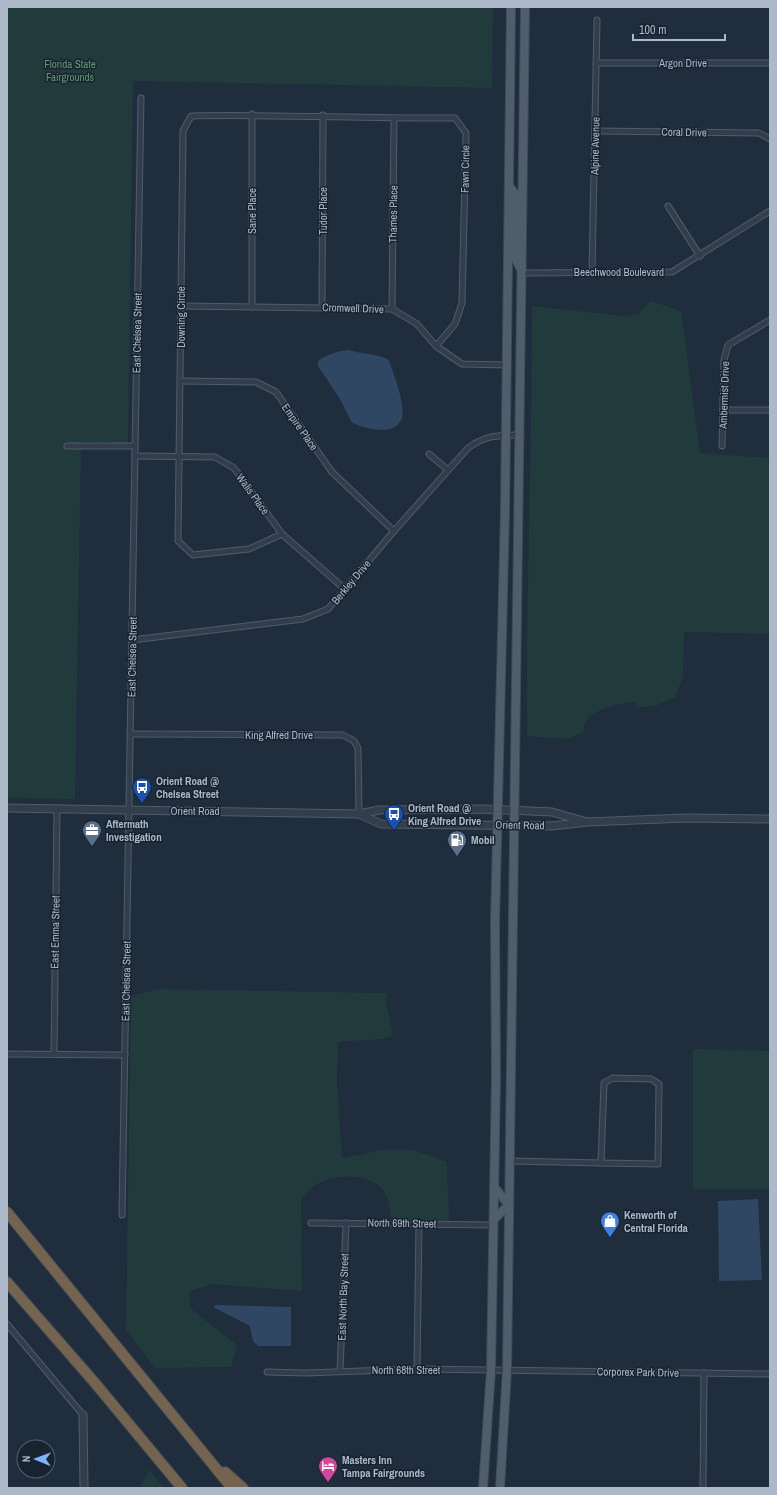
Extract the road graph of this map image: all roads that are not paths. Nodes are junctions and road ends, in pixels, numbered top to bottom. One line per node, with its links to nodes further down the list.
1 (511, 7): 12 (main road)
2 (526, 7): 17 (main road)
3 (597, 20): 5 (street, Alpine Avenue)
4 (770, 63): 5 (street, Argon Drive)
5 (596, 64): 10 (street, Alpine Avenue)
6 (141, 98): 32 (street, East Chelsea Street)
7 (252, 114): 8 (street, Downing Circle); 19 (street, Downing Circle); 20 (street, Sane Place)
8 (323, 116): 9 (street, Fawn Circle); 21 (street, Tudor Place)
9 (394, 119): 22 (street, Thames Place); 24 (street, Fawn Circle)
10 (596, 131): 11 (street, Coral Drive); 16 (street, Alpine Avenue)
11 (770, 140)
12 (509, 186): 17 (main road); 18 (main road)
13 (668, 206): 15 (street)
14 (770, 211): 15 (street, Beechwood Boulevard)
15 (700, 256): 16 (street, Beechwood Boulevard)
16 (592, 272): 17 (street, Beechwood Boulevard)
17 (523, 273): 18 (main road); 30 (main road)
18 (508, 290): 25 (main road)
19 (180, 306): 20 (street, Cromwell Drive); 26 (street, Downing Circle)
20 (252, 307): 21 (street, Cromwell Drive)
21 (322, 307): 22 (street, Cromwell Drive)
22 (392, 309): 24 (street, Cromwell Drive)
23 (770, 320): 27 (street, Ambermist Drive)
24 (436, 346): 25 (street, Cromwell Drive)
25 (507, 365): 29 (main road)
26 (181, 381): 36 (street, Downing Circle); 38 (street, Empire Place)
27 (722, 410): 28 (street); 33 (street, Ambermist Drive)
28 (770, 410)
29 (506, 435): 30 (street, Berkley Drive); 37 (street, Berkley Drive); 45 (main road)
30 (521, 435): 46 (main road)
31 (67, 446): 32 (street)
32 (135, 446): 35 (street, East Chelsea Street)
33 (722, 446)
34 (429, 454): 37 (street)
35 (135, 456): 36 (street, Walis Place); 41 (street, East Chelsea Street)
36 (180, 456): 39 (street, Walis Place); 39 (street, Downing Circle)
37 (448, 470): 38 (street, Berkley Drive)
38 (394, 531): 40 (street, Berkley Drive)
39 (282, 534): 40 (street, Walis Place)
40 (346, 590): 41 (street, Berkley Drive)
41 (132, 640): 42 (street, East Chelsea Street)
42 (130, 734): 47 (street, East Chelsea Street); 48 (street, King Alfred Drive)
43 (7, 808): 44 (street, Orient Road)
44 (57, 809): 47 (street, Orient Road); 54 (street, East Emma Street)
45 (497, 810): 46 (street, Orient Road); 48 (street, Orient Road); 51 (main road)
46 (514, 810): 50 (street, Orient Road); 52 (main road)
47 (128, 811): 48 (street, Orient Road); 55 (street, East Chelsea Street)
48 (359, 814): 51 (street, Orient Road)
49 (770, 819): 50 (street, Orient Road)
50 (587, 822): 52 (street, Orient Road)
51 (497, 825): 52 (street, Orient Road); 58 (main road)
52 (514, 825): 56 (main road)
53 (7, 1054): 54 (street)
54 (54, 1054): 55 (street)
55 (125, 1055): 61 (street, East Chelsea Street)
56 (510, 1161): 57 (street); 59 (main road)
57 (601, 1164): 57 (street)
58 (494, 1188): 59 (main road); 62 (main road)
59 (509, 1205): 62 (main road); 70 (main road)
60 (7, 1212): 76 (highway)
61 (122, 1215)
62 (494, 1222): 65 (street, North 69th Street); 69 (main road)
63 (311, 1223): 64 (street, North 69th Street)
64 (346, 1223): 65 (street, North 69th Street); 71 (street, East North Bay Street)
65 (419, 1223): 68 (street)
66 (7, 1282): 78 (highway)
67 (7, 1324): 75 (street)
68 (417, 1369): 69 (street, North 68th Street); 71 (street, North 68th Street)
69 (491, 1370): 70 (street, North 68th Street); 81 (main road)
70 (507, 1370): 73 (street, Corporex Park Drive); 82 (main road)
71 (340, 1371): 72 (street, North 68th Street)
72 (267, 1372)
73 (704, 1373): 74 (street, Corporex Park Drive); 83 (street)
74 (770, 1374)
75 (84, 1415): 77 (street)
76 (193, 1441): 79 (highway); 80 (highway)
77 (84, 1488)
78 (182, 1488)
79 (232, 1488)
80 (243, 1488)
81 (484, 1488)
82 (500, 1488)
83 (703, 1488)

